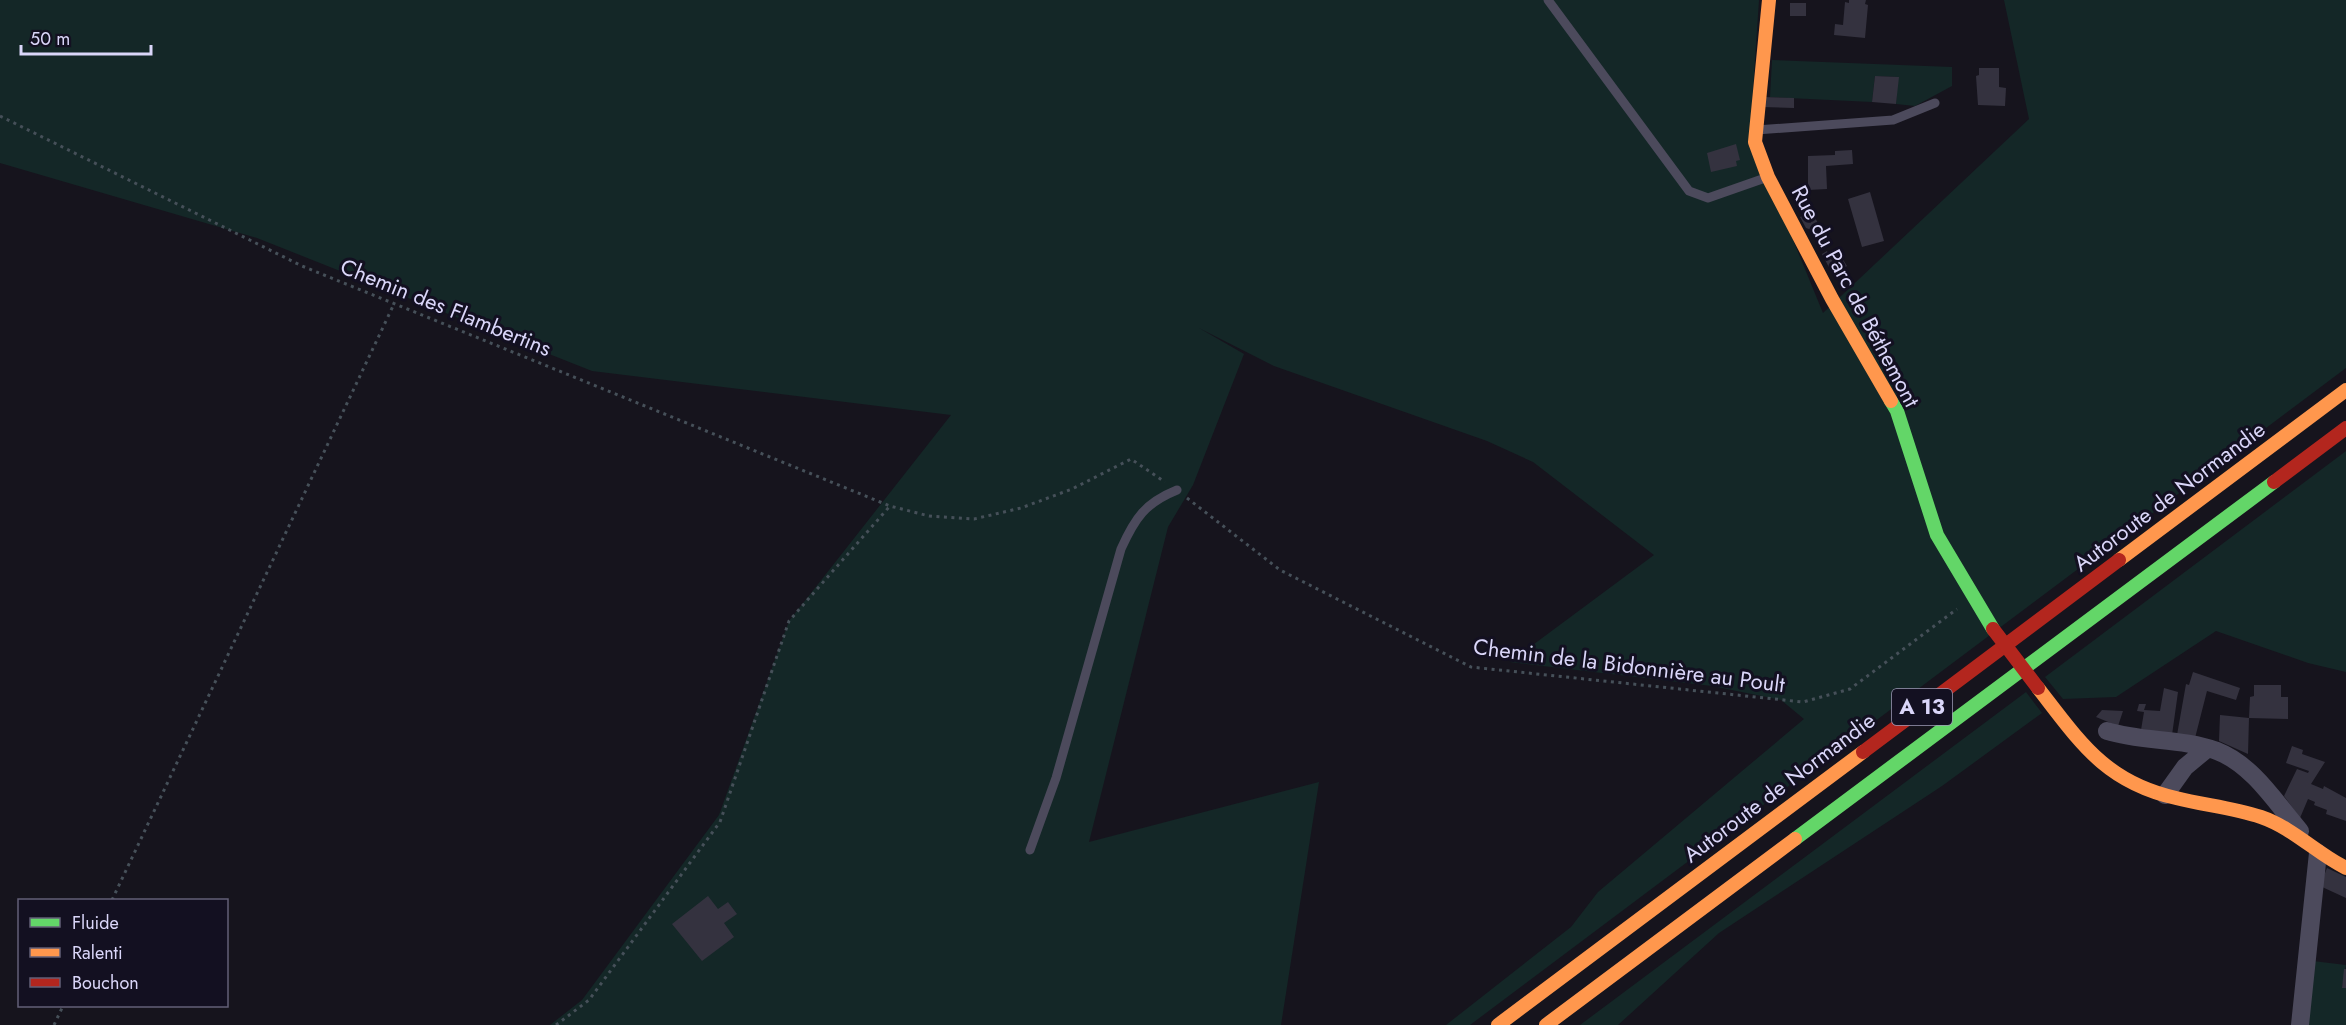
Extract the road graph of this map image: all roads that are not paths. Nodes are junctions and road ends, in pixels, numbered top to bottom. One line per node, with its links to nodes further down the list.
1 (1548, 0): 5 (lane)
2 (1769, 0): 4 (main road, Rue du Parc de Béthemont)
3 (1935, 103): 4 (lane)
4 (1756, 130): 5 (main road, Rue du Parc de Béthemont)
5 (1768, 177): 11 (main road, Rue du Parc de Béthemont, bridge)
6 (2346, 390): 15 (main road, Autoroute de Normandie / A 13)
7 (2346, 428): 16 (main road, A 13)
8 (1177, 490): 13 (lane)
9 (2107, 731): 10 (street)
10 (2208, 748): 11 (street); 12 (street)
11 (2165, 795): 12 (main road, Rue du Parc de Béthemont)
12 (2313, 847): 14 (main road, Rue du Parc de Béthemont); 17 (street)
13 (1030, 850)
14 (2346, 868)
15 (1498, 1025)
16 (1546, 1025)
17 (2300, 1025)

